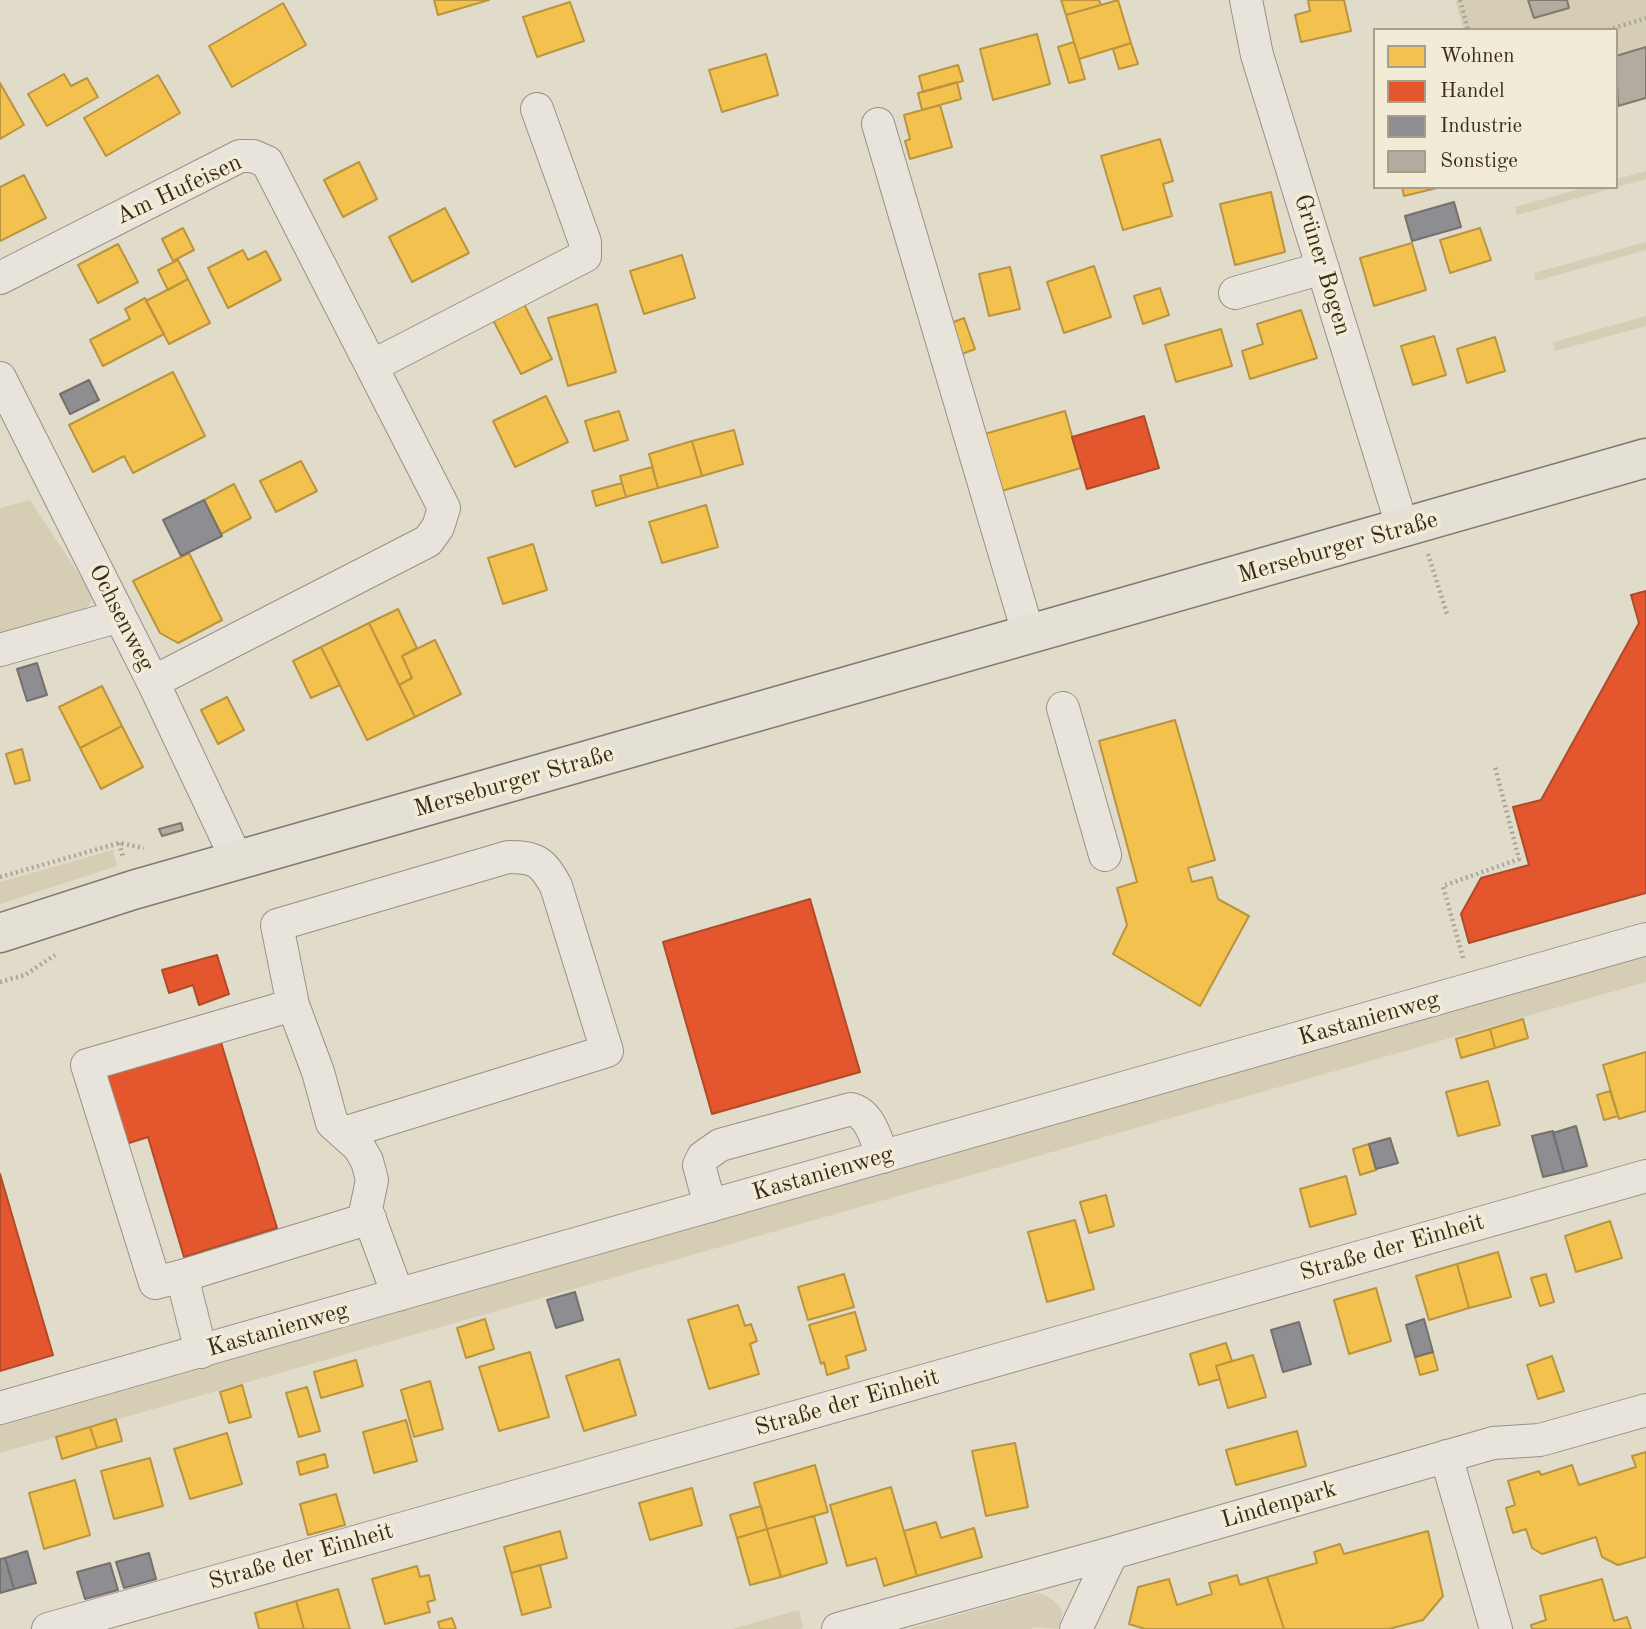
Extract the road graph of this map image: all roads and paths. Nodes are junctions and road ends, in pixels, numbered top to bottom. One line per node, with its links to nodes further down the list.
1 (1246, 0): 8 (street, Grüner Bogen)
2 (1460, 0): 4 (path)
3 (1646, 18): 5 (path)
4 (1467, 28)
5 (1614, 28)
6 (537, 109): 11 (street)
7 (878, 124): 17 (street)
8 (1323, 268): 10 (street); 14 (street, Grüner Bogen)
9 (0, 278): 11 (street, Am Hufeisen)
10 (1235, 293)
11 (372, 366): 19 (street, Am Hufeisen)
12 (0, 378): 16 (street, Ochsenweg)
13 (1646, 458): 14 (main road, Merseburger Straße)
14 (1414, 538): 15 (path); 17 (main road, Merseburger Straße)
15 (1447, 614)
16 (120, 616): 18 (street); 19 (street, Ochsenweg)
17 (1029, 636): 24 (main road, Merseburger Straße)
18 (0, 650)
19 (153, 682): 24 (street, Ochsenweg)
20 (1063, 708): 23 (street)
21 (1494, 767): 28 (path)
22 (153, 845): 25 (path)
23 (1105, 855)
24 (237, 860): 26 (main road, Merseburger Straße)
25 (0, 877)
26 (0, 933)
27 (1646, 939): 28 (street, Kastanienweg)
28 (1472, 989): 31 (street, Kastanienweg)
29 (293, 1005): 30 (street); 30 (street); 35 (street)
30 (344, 1133): 34 (street)
31 (883, 1157): 33 (street, Kastanienweg); 33 (street)
32 (1646, 1177): 42 (street, Straße der Einheit)
33 (710, 1206): 36 (street, Kastanienweg)
34 (370, 1218): 35 (street); 36 (street)
35 (182, 1276): 37 (street)
36 (398, 1295): 37 (street, Kastanienweg)
37 (201, 1352): 38 (street, Kastanienweg)
38 (0, 1408)
39 (1646, 1410): 40 (street, Lindenpark)
40 (1446, 1456): 41 (street, Lindenpark); 45 (street)
41 (1112, 1553): 43 (street, Lindenpark); 44 (street)
42 (48, 1629)
43 (838, 1629)
44 (1076, 1629)
45 (1496, 1629)

